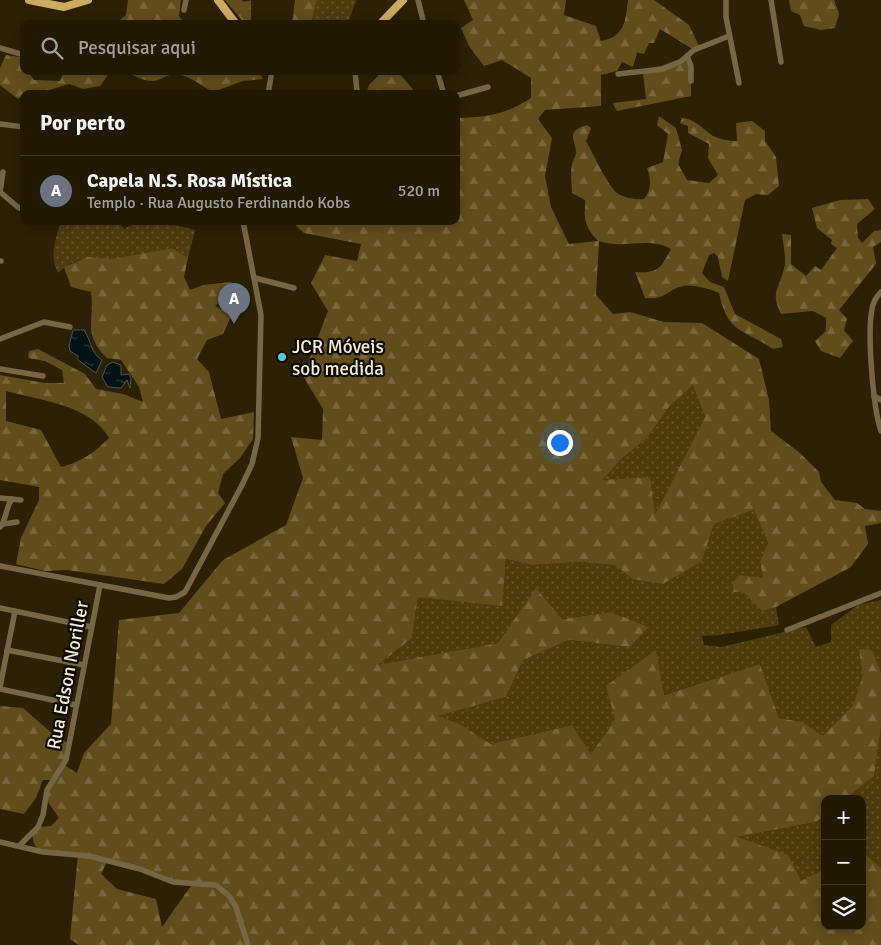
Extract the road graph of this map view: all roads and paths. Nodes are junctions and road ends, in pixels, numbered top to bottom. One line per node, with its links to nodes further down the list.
1 (29, 0): 9 (main road)
2 (88, 0): 9 (main road)
3 (186, 0): 10 (street)
4 (218, 0): 11 (main road)
5 (403, 0): 12 (main road)
6 (418, 0): 13 (street)
7 (726, 0): 14 (street)
8 (770, 0): 18 (street)
9 (74, 3)
10 (184, 10)
11 (233, 20)
12 (384, 20)
13 (423, 20)
14 (730, 36): 17 (street); 24 (street)
15 (0, 48): 16 (street)
16 (20, 53)
17 (687, 56): 19 (street); 23 (street)
18 (781, 62)
19 (618, 74)
20 (271, 75): 26 (street)
21 (355, 75): 27 (street)
22 (438, 75): 28 (street)
23 (691, 81)
24 (739, 83)
25 (488, 87): 29 (street)
26 (269, 90)
27 (356, 90)
28 (443, 90)
29 (460, 95)
30 (0, 124): 31 (street)
31 (20, 126)
32 (3, 172): 33 (street)
33 (0, 192): 34 (street)
34 (19, 208)
35 (244, 225): 36 (street)
36 (255, 278): 37 (street); 52 (street)
37 (294, 288)
38 (881, 292): 43 (street)
39 (70, 327): 40 (street)
40 (0, 339)
41 (0, 369): 42 (street)
42 (43, 376)
43 (874, 396): 44 (street); 45 (street)
44 (881, 400)
45 (881, 431)
46 (0, 498): 47 (street)
47 (12, 499): 48 (street); 50 (street)
48 (21, 500)
49 (17, 522): 50 (street)
50 (2, 526)
51 (0, 566): 52 (street)
52 (100, 585): 56 (street, Rua Edson Noriller)
53 (881, 593): 57 (street)
54 (0, 608): 55 (street)
55 (15, 611): 56 (street); 58 (street)
56 (92, 627): 59 (street, Rua Edson Noriller)
57 (787, 630)
58 (7, 650): 59 (street); 60 (street)
59 (84, 666): 61 (street, Rua Edson Noriller)
60 (0, 688): 61 (street)
61 (76, 705): 63 (street, Rua Edson Noriller)
62 (0, 842): 63 (street)
63 (19, 846): 64 (street)
64 (248, 945)

